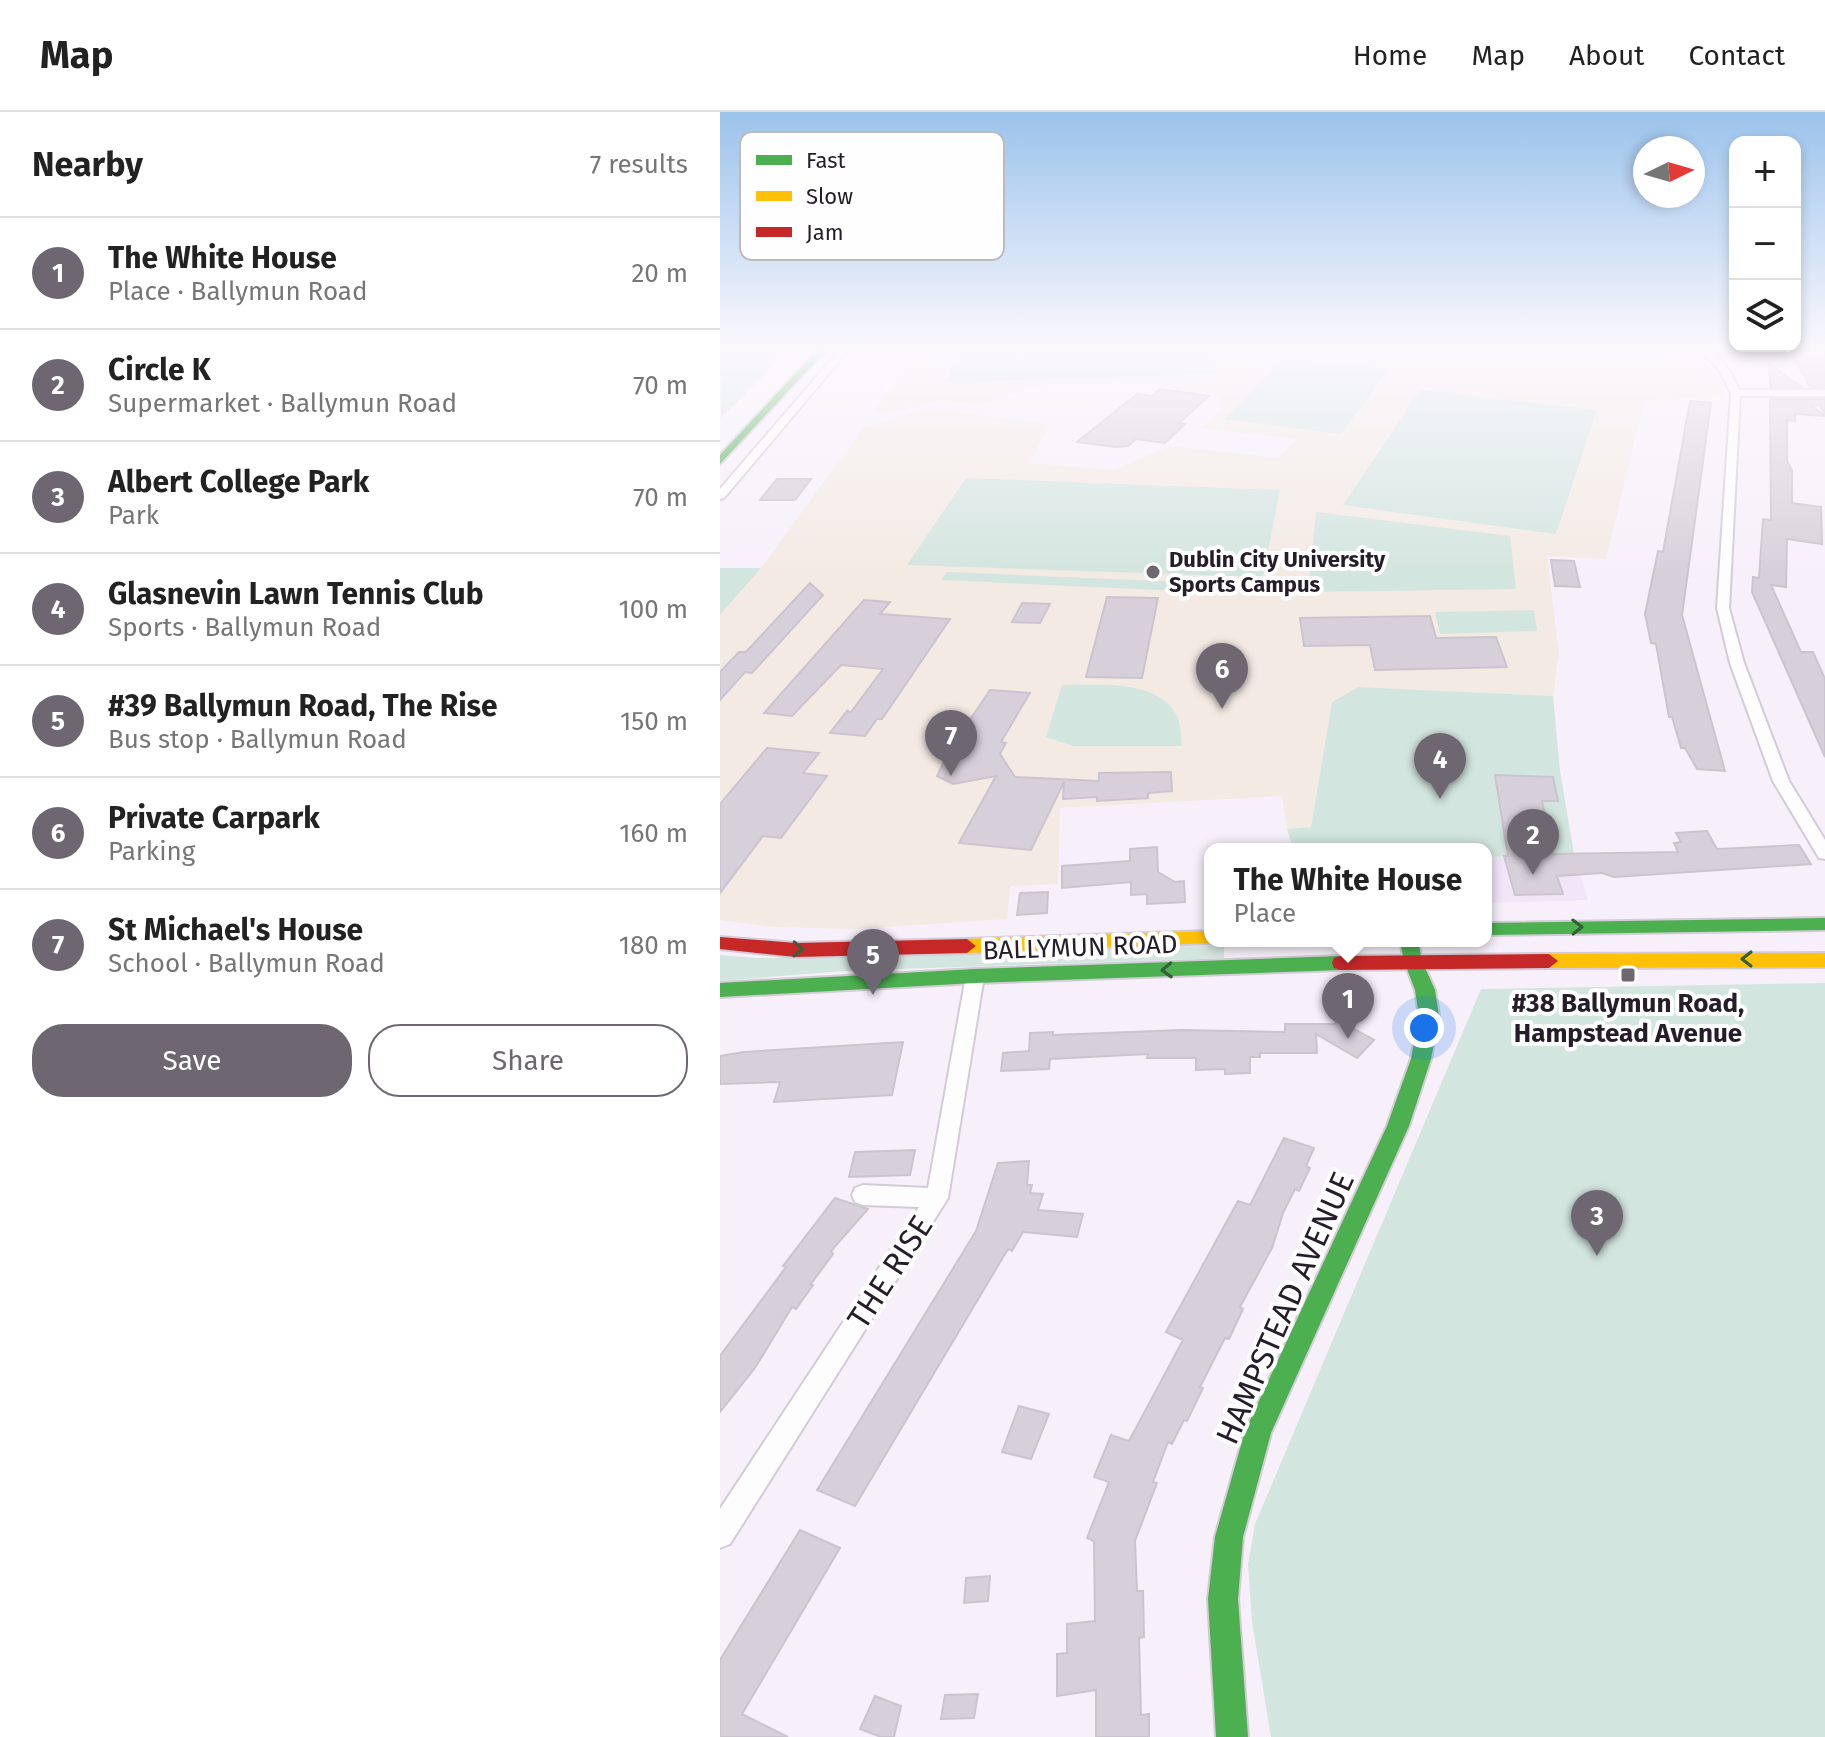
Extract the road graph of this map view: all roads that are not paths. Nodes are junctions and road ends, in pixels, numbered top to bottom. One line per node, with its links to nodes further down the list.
1 (1734, 422): 6 (street)
2 (783, 423): 3 (street); 5 (street)
3 (754, 424): 4 (main road)
4 (720, 461)
5 (720, 496)
6 (1825, 854)
7 (1825, 924): 8 (main road, one-way to 7)
8 (1492, 929)
9 (1204, 937): 10 (main road, BALLYMUN ROAD, one-way to 9)
10 (720, 943)
11 (1410, 947): 13 (main road, HAMPSTEAD AVENUE)
12 (1825, 960): 13 (main road, BALLYMUN ROAD, one-way to 13)
13 (1413, 961): 14 (main road, BALLYMUN ROAD, one-way to 14); 19 (main road, HAMPSTEAD AVENUE)
14 (975, 976): 15 (main road, BALLYMUN ROAD); 17 (street, THE RISE)
15 (720, 990)
16 (863, 1195): 17 (street)
17 (937, 1198): 18 (street, THE RISE)
18 (720, 1534)
19 (1232, 1737)

